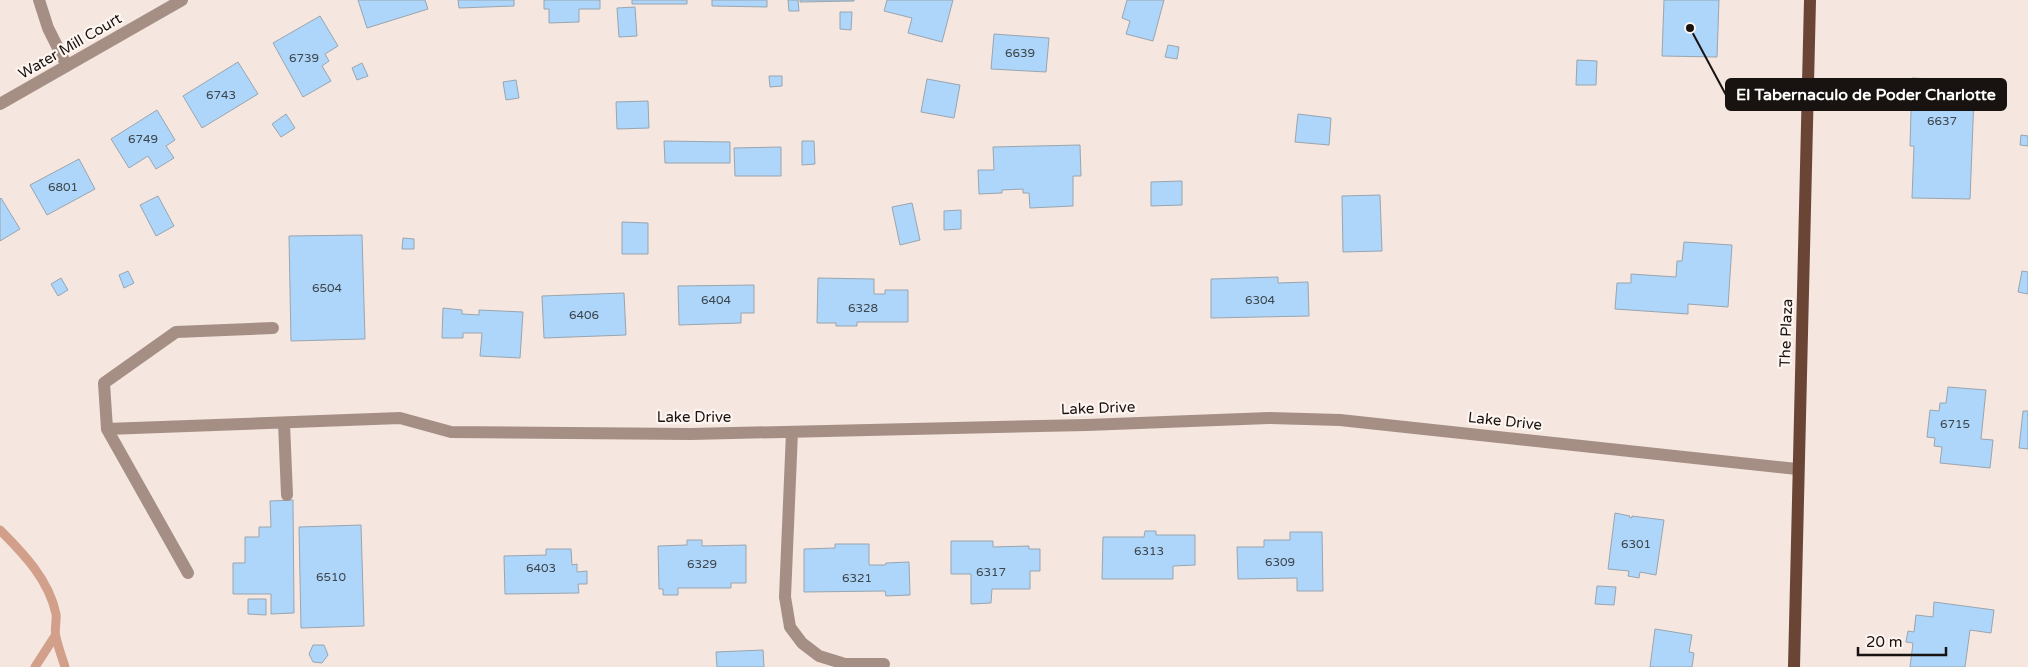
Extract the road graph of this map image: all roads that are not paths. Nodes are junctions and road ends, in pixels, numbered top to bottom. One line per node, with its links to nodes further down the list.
1 (38, 0): 4 (street)
2 (182, 0): 4 (street, Water Mill Court)
3 (1810, 0): 10 (main road, The Plaza)
4 (67, 66): 5 (street, Water Mill Court)
5 (0, 104)
6 (273, 328): 8 (street)
7 (284, 422): 8 (street, Lake Drive); 9 (street, Lake Drive); 11 (street)
8 (107, 429): 12 (street)
9 (792, 432): 10 (street, Lake Drive); 13 (street)
10 (1797, 469): 14 (main road, The Plaza)
11 (287, 495)
12 (188, 573)
13 (884, 664)
14 (1794, 667)

